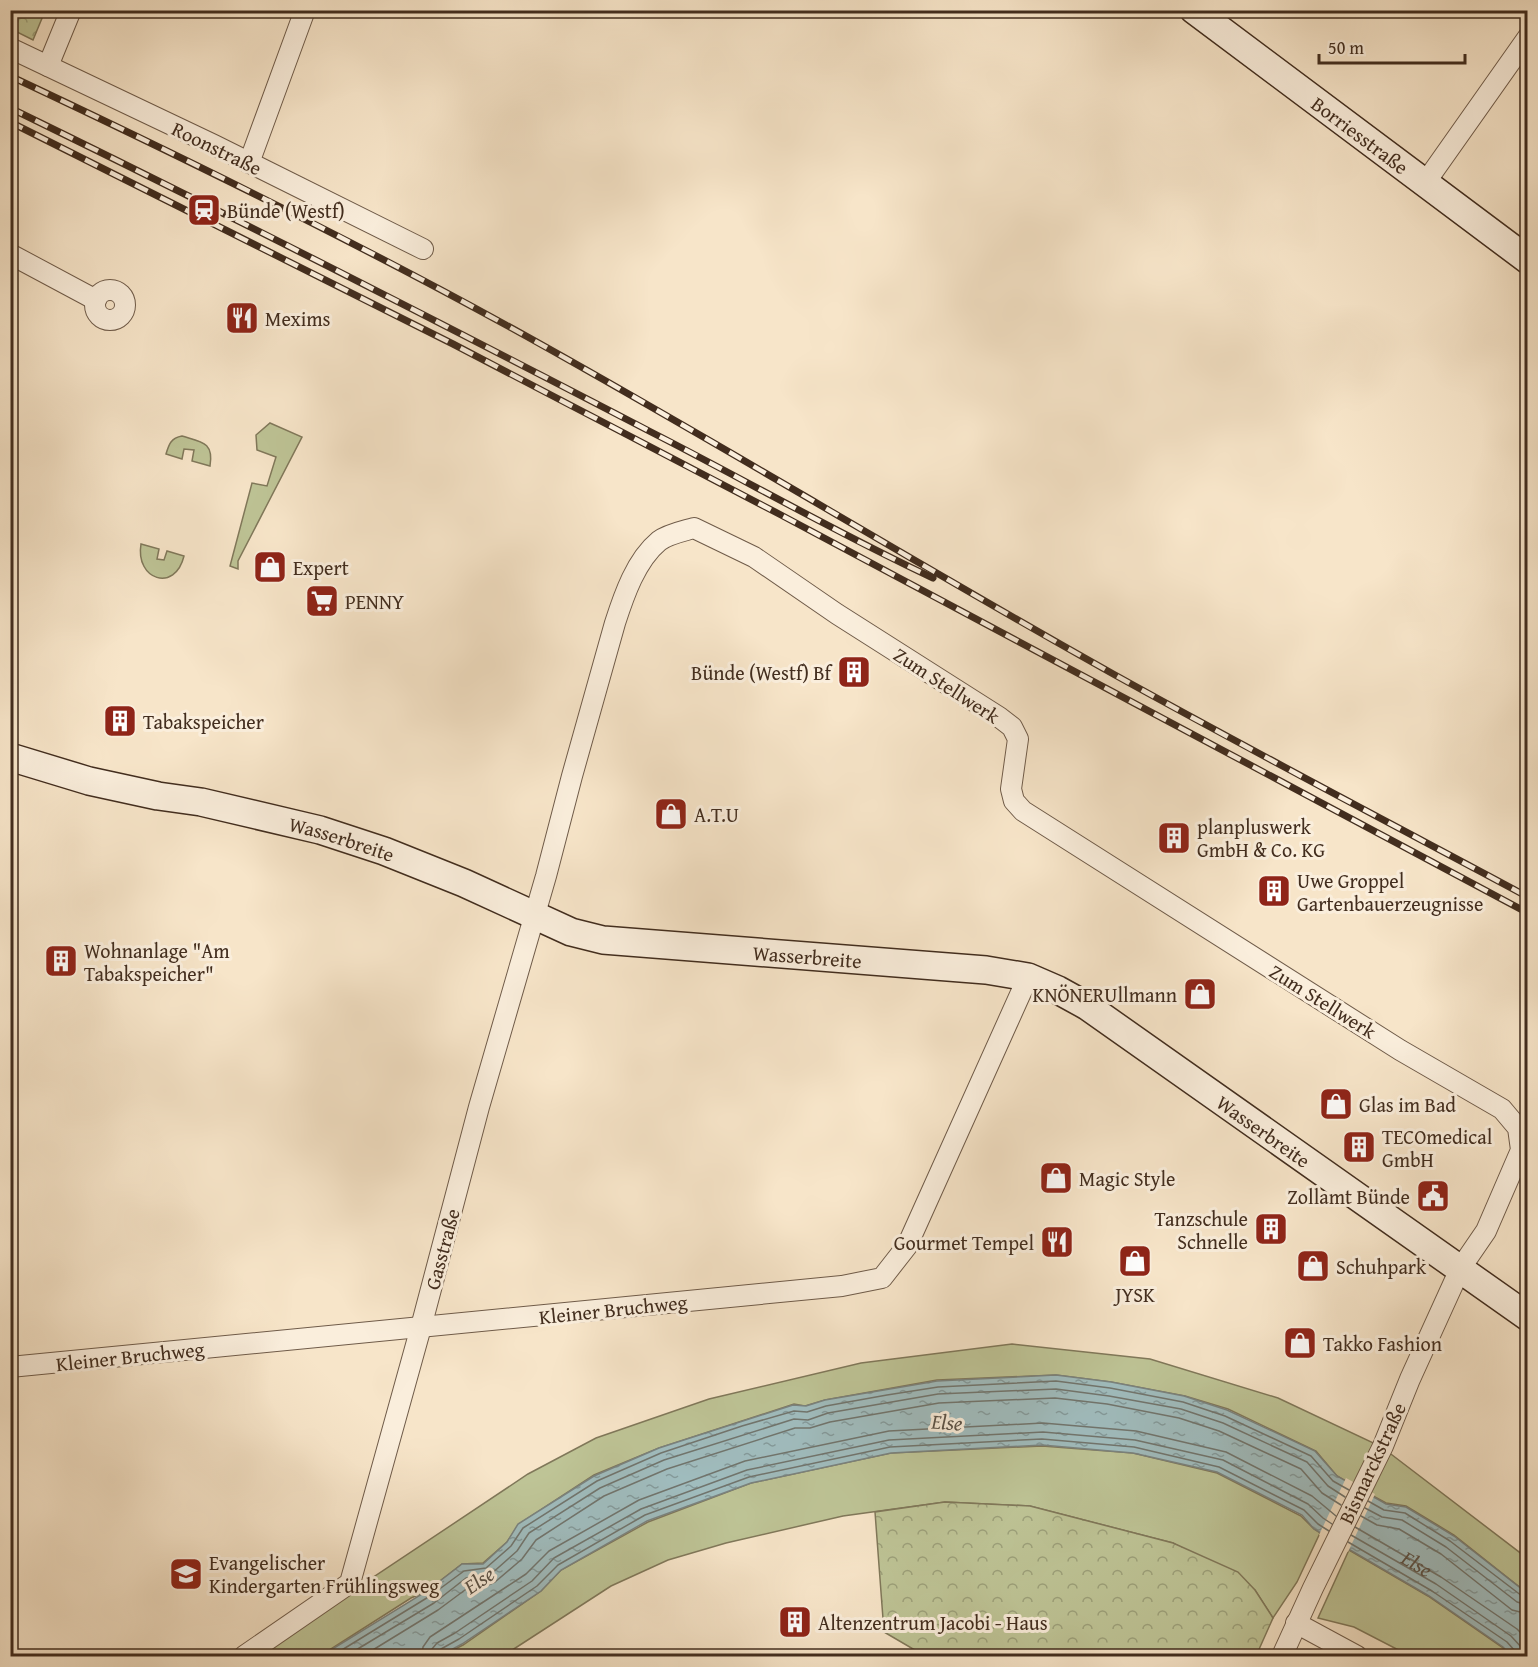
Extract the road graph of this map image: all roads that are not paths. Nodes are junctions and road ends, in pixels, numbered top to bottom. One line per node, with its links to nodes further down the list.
1 (70, 10): 6 (street)
2 (305, 10): 7 (street)
3 (1194, 10): 8 (main road, Borriesstraße)
4 (1527, 37): 8 (street)
5 (10, 48): 6 (street, Roonstraße)
6 (48, 66): 7 (street, Roonstraße)
7 (249, 163): 9 (street, Roonstraße)
8 (1425, 183): 11 (main road, Borriesstraße)
9 (423, 249)
10 (10, 254): 12 (street)
11 (1527, 260)
12 (96, 300)
13 (10, 757): 14 (main road, Wasserbreite)
14 (535, 915): 15 (main road, Wasserbreite); 16 (street, Zum Stellwerk); 18 (street, Gasstraße)
15 (1028, 977): 16 (main road, Wasserbreite); 18 (street, Kleiner Bruchweg)
16 (1460, 1269): 17 (main road, Wasserbreite); 20 (street, Bismarckstraße)
17 (1527, 1317)
18 (422, 1327): 19 (street, Kleiner Bruchweg); 21 (street, Gasstraße)
19 (10, 1367)
20 (1296, 1623): 22 (street, Bismarckstraße); 23 (street)
21 (244, 1656)
22 (1282, 1656)
23 (1357, 1656)

